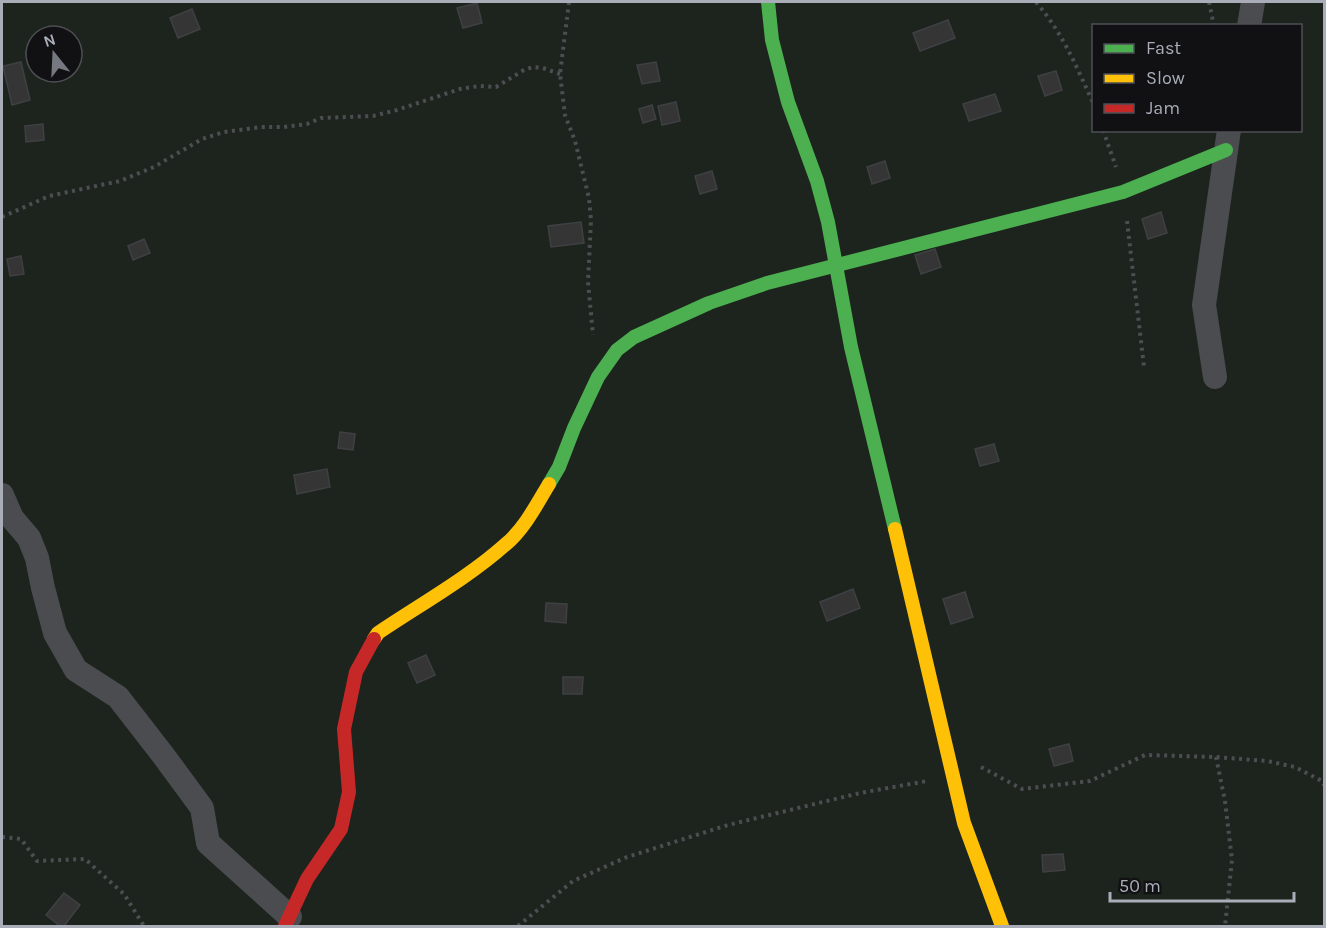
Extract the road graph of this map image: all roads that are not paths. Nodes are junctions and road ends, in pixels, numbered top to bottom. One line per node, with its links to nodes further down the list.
1 (768, 2): 5 (street)
2 (1253, 2): 3 (street)
3 (1249, 24)
4 (1227, 140): 5 (street); 6 (street)
5 (835, 266): 8 (street); 9 (street)
6 (1215, 377)
7 (2, 495): 8 (street)
8 (287, 922)
9 (1002, 927)

